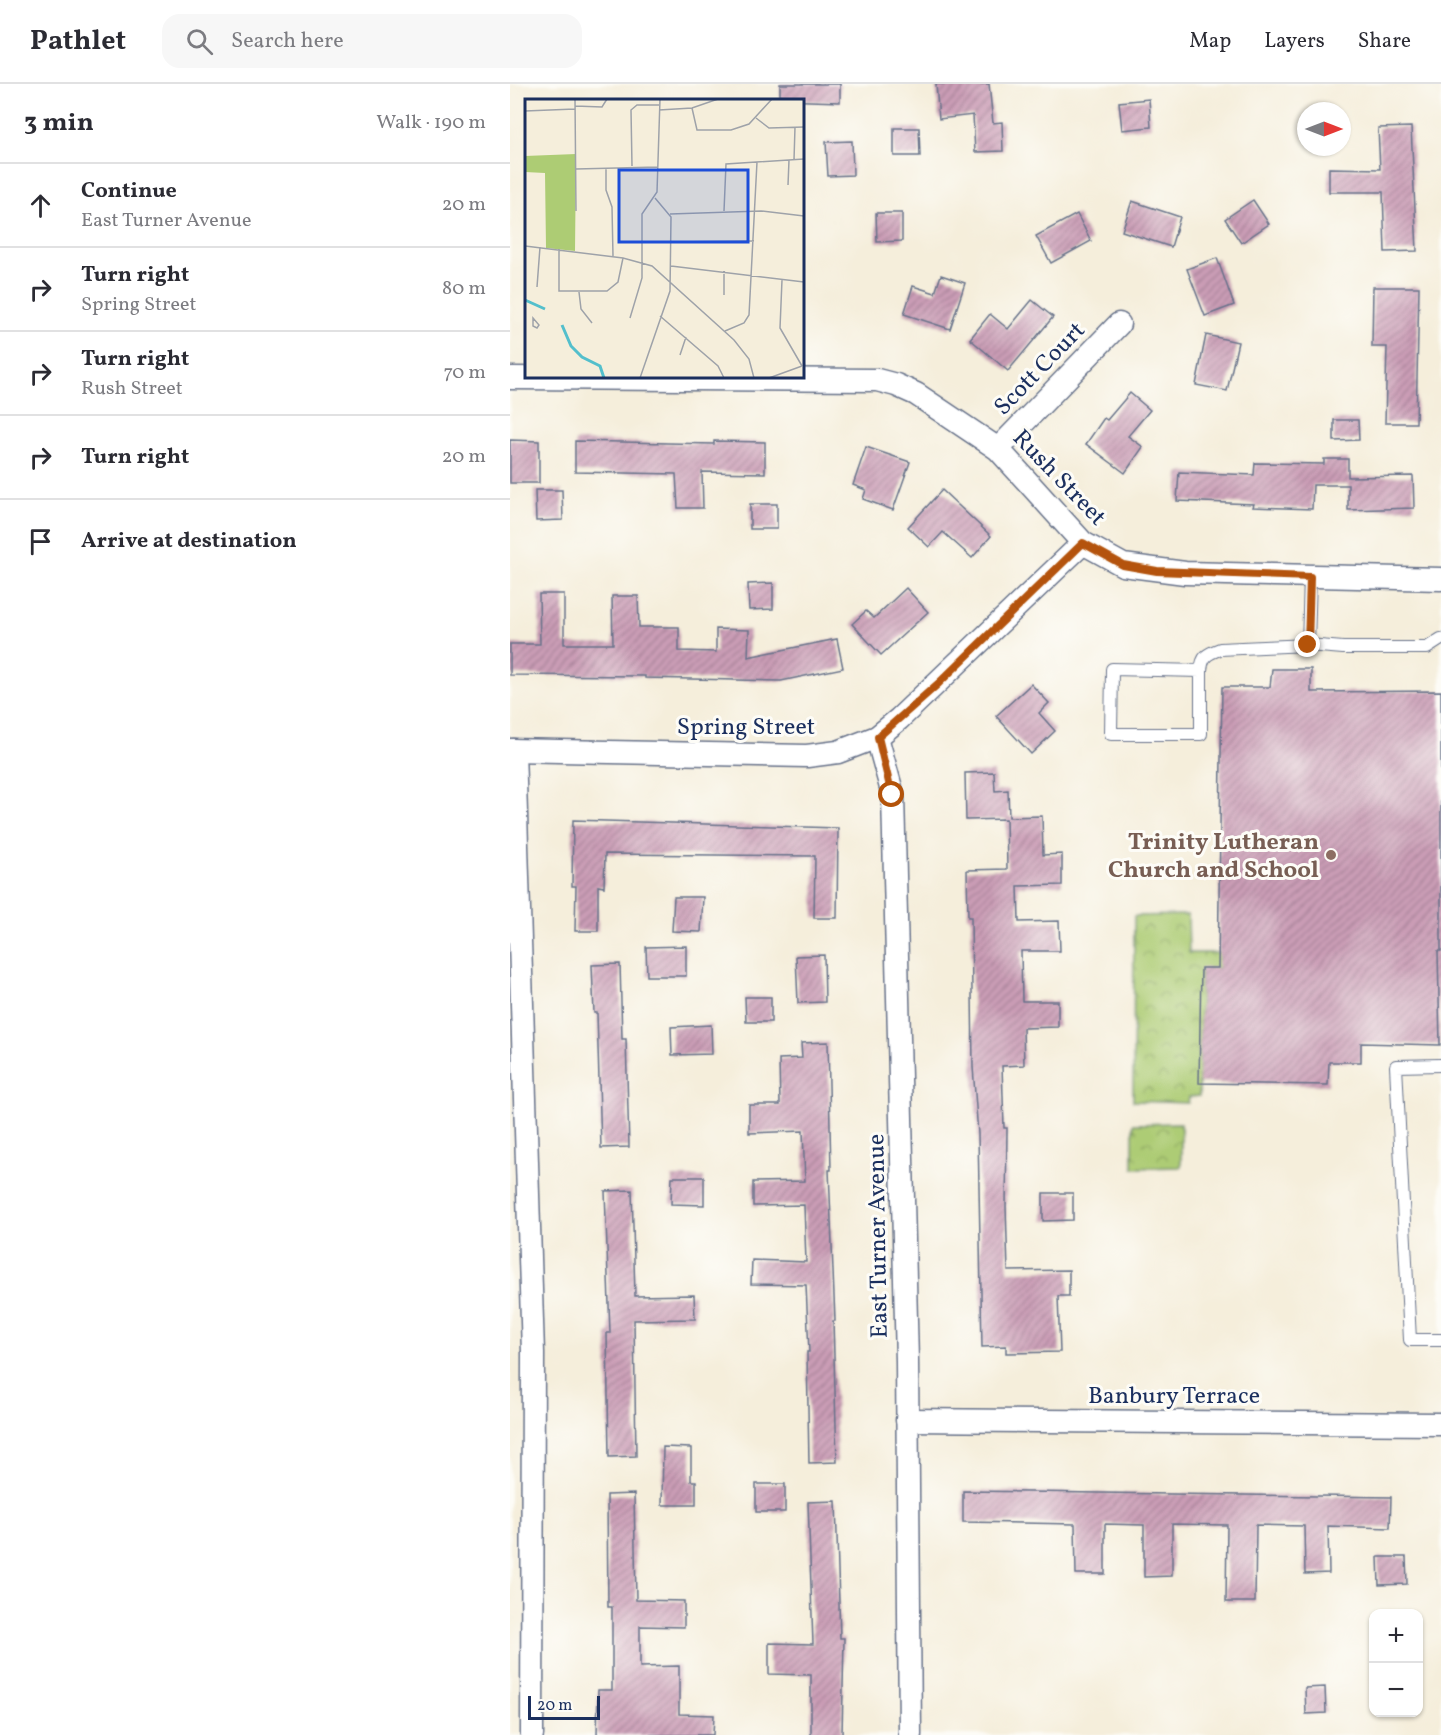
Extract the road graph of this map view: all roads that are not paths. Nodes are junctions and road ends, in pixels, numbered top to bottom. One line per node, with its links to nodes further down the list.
1 (1119, 324): 3 (street, Scott Court)
2 (510, 378): 3 (street, Rush Street)
3 (998, 449): 4 (street, Rush Street)
4 (1083, 543): 5 (street, Rush Street); 10 (street, Spring Street)
5 (1310, 577): 6 (street, Rush Street); 8 (lane)
6 (1441, 579)
7 (1441, 639): 8 (lane)
8 (1308, 645): 9 (lane)
9 (1201, 671): 9 (lane)
10 (878, 737): 11 (street, Spring Street); 14 (street, East Turner Avenue)
11 (512, 750): 16 (street)
12 (1441, 1065): 13 (lane)
13 (1441, 1340)
14 (907, 1420): 15 (street, Banbury Terrace); 17 (street, East Turner Avenue)
15 (1441, 1424)
16 (532, 1735)
17 (910, 1735)

